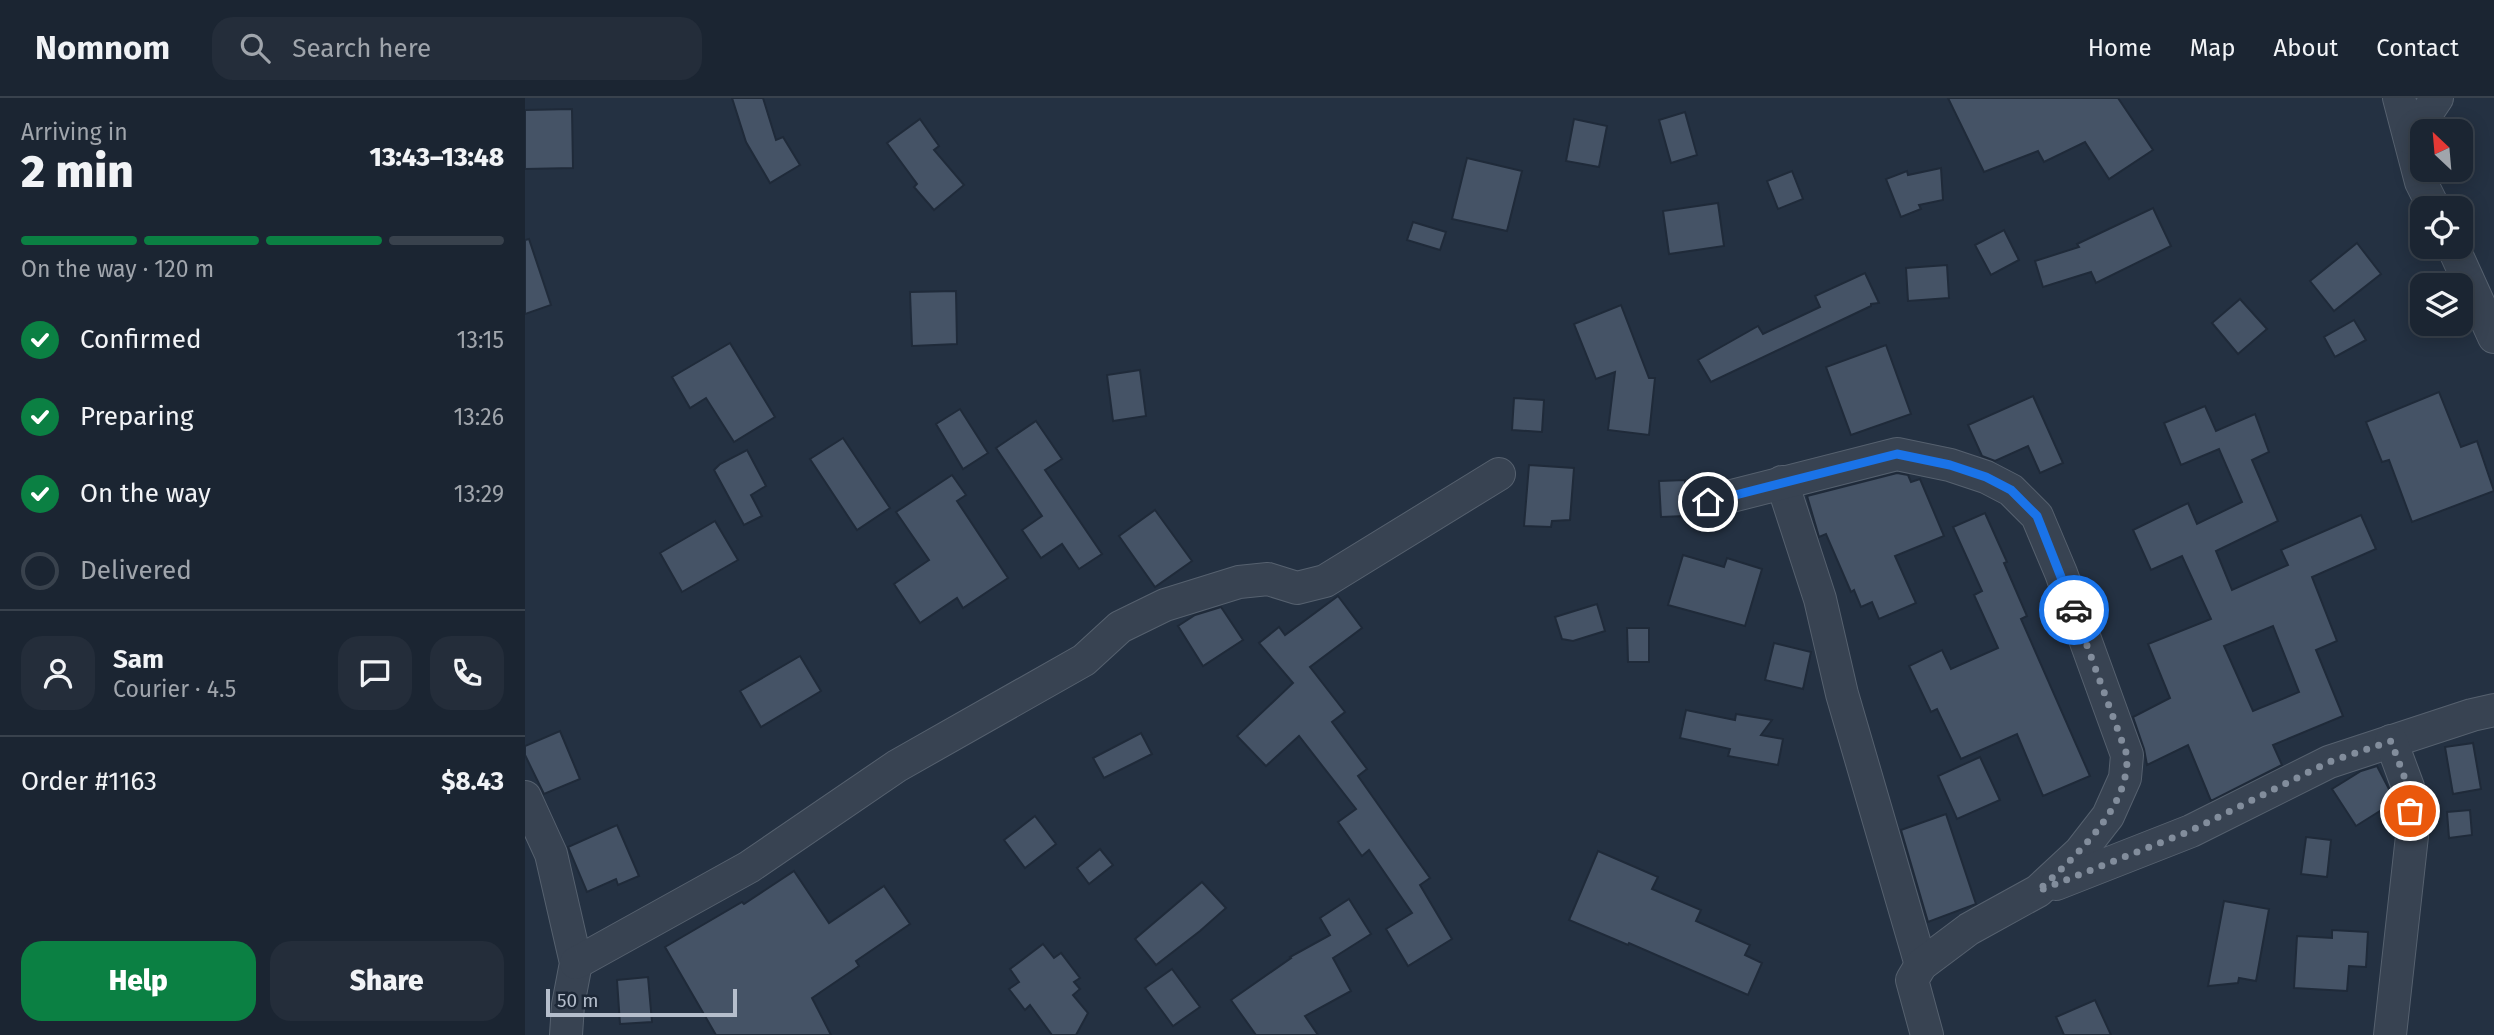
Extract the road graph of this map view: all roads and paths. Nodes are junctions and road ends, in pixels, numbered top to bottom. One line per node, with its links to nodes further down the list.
1 (2399, 98): 4 (street)
2 (2437, 98): 3 (street)
3 (2423, 119)
4 (2410, 138)
5 (2458, 259): 6 (street)
6 (2494, 337)
7 (1499, 474): 14 (street)
8 (1782, 482): 9 (street); 13 (street); 15 (street)
9 (1708, 502)
10 (2494, 710): 11 (street)
11 (2391, 741): 13 (street); 18 (street)
12 (525, 797): 14 (street)
13 (2038, 891): 15 (street)
14 (576, 963): 16 (street)
15 (1921, 965): 17 (street)
16 (566, 1035)
17 (1927, 1035)
18 (2390, 1035)

